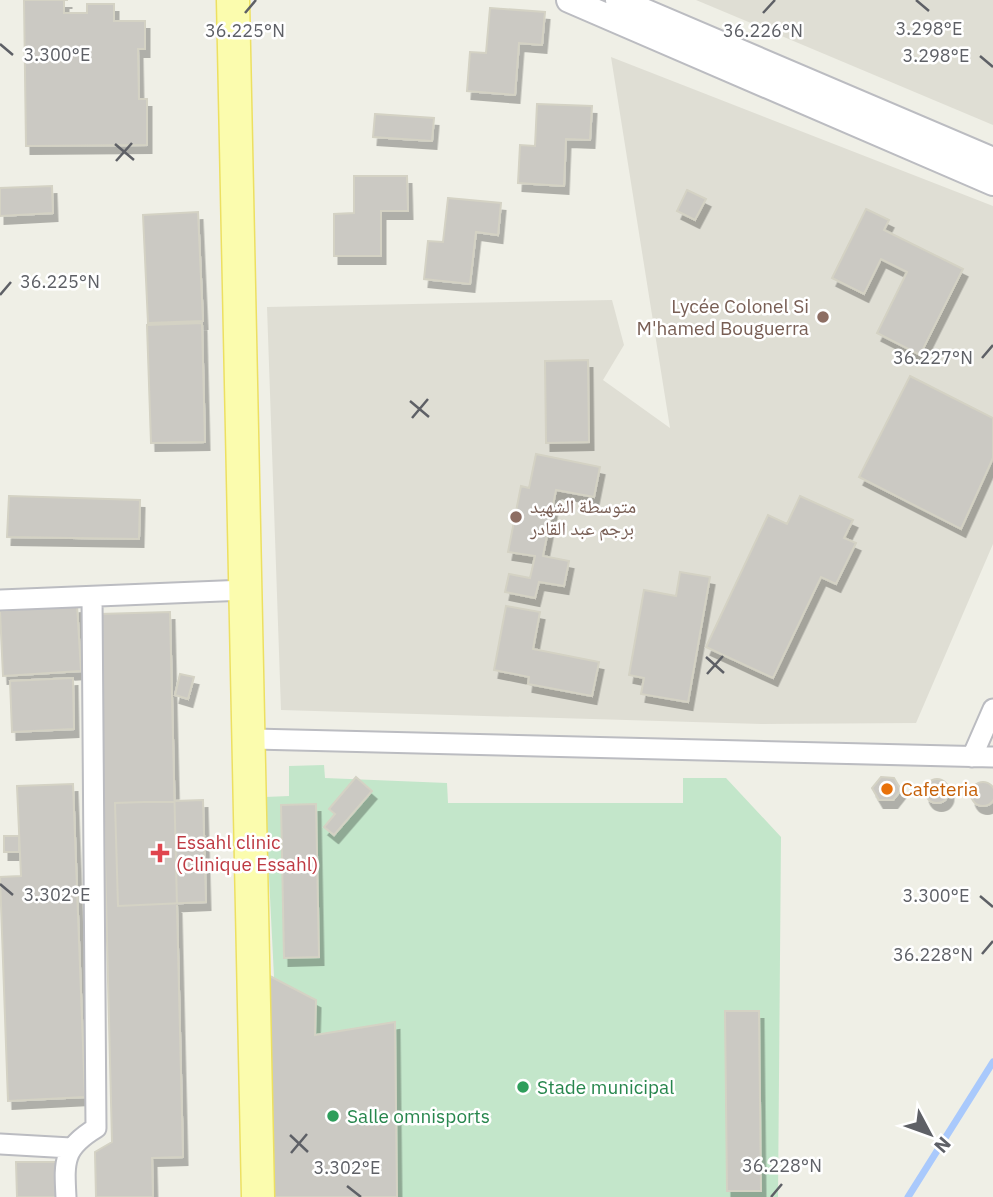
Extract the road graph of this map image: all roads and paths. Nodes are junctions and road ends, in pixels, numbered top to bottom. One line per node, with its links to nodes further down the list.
1 (233, 0): 6 (main road)
2 (569, 0): 5 (street)
3 (618, 0): 4 (street)
4 (993, 160)
5 (993, 183)
6 (246, 590): 7 (street); 10 (main road)
7 (92, 597): 8 (street); 14 (street)
8 (0, 600)
9 (993, 709): 11 (street)
10 (249, 739): 11 (street); 16 (main road)
11 (972, 757): 12 (street)
12 (993, 757)
13 (0, 1144): 14 (street)
14 (71, 1148): 15 (street)
15 (65, 1197)
16 (258, 1197)

